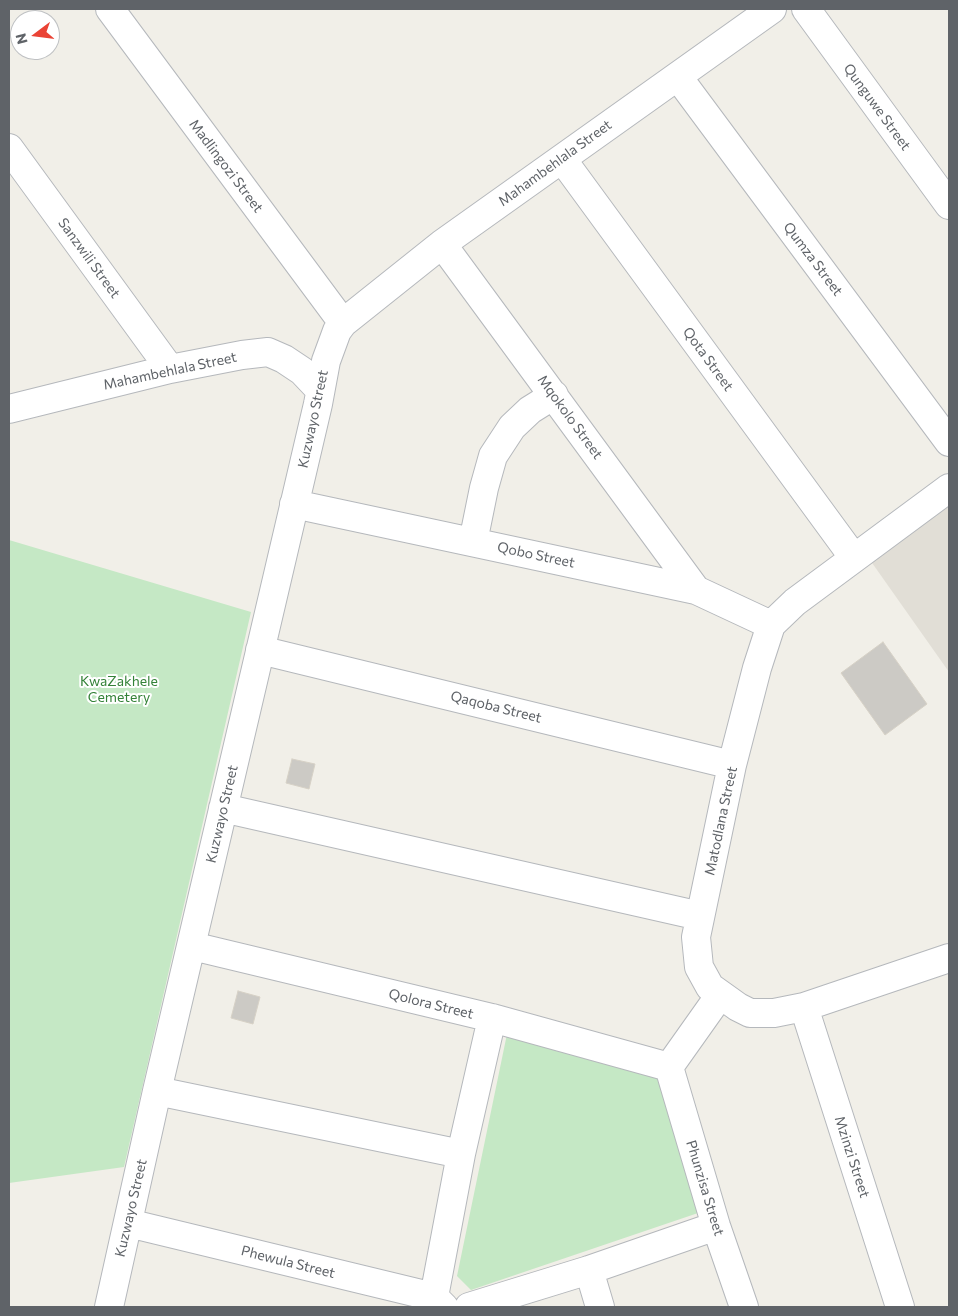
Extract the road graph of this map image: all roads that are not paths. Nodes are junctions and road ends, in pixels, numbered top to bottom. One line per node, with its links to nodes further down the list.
1 (110, 9): 9 (street, Madlingozi Street)
2 (772, 9): 4 (street, Mahambehlala Street)
3 (806, 9): 7 (street, Qunguwe Street)
4 (678, 77): 6 (street, Mahambehlala Street); 14 (street, Qumza Street)
5 (9, 148): 10 (street, Sanzwili Street)
6 (562, 159): 8 (street, Mahambehlala Street); 18 (street, Qota Street)
7 (949, 204)
8 (442, 244): 9 (street, Mahambehlala Street); 12 (street, Mqokolo Street)
9 (342, 323): 11 (street, Kuzwayo Street)
10 (170, 368): 11 (street, Mahambehlala Street); 13 (street, Mahambehlala Street)
11 (320, 390): 16 (street, Kuzwayo Street)
12 (554, 395): 17 (street); 19 (street, Mqokolo Street)
13 (9, 409)
14 (949, 442)
15 (949, 488): 18 (street, Matodlana Street)
16 (294, 504): 17 (street, Qobo Street); 21 (street, Kuzwayo Street)
17 (473, 542): 19 (street, Qobo Street)
18 (854, 558): 20 (street, Matodlana Street)
19 (696, 590): 20 (street, Qobo Street)
20 (771, 625): 22 (street, Matodlana Street)
21 (260, 650): 22 (street, Qaqoba Street); 23 (street, Kuzwayo Street)
22 (732, 765): 24 (street, Matodlana Street)
23 (224, 808): 24 (street); 25 (street, Kuzwayo Street)
24 (700, 916): 27 (street, Matodlana Street)
25 (192, 946): 29 (street, Qolora Street); 31 (street, Kuzwayo Street)
26 (948, 964): 28 (street, Matodlana Street)
27 (720, 995): 28 (street, Matodlana Street); 30 (street)
28 (804, 1007): 41 (street, Mzinzi Street)
29 (492, 1018): 30 (street, Qolora Street); 32 (street)
30 (669, 1067): 34 (street, Phunzisa Street)
31 (157, 1091): 32 (street); 33 (street, Kuzwayo Street)
32 (461, 1154): 36 (street)
33 (128, 1223): 36 (street, Phewula Street); 37 (street, Kuzwayo Street)
34 (716, 1226): 35 (street); 40 (street, Phunzisa Street)
35 (589, 1270): 38 (street); 39 (street)
36 (440, 1304)
37 (109, 1307)
38 (469, 1307)
39 (600, 1307)
40 (744, 1307)
41 (900, 1307)

